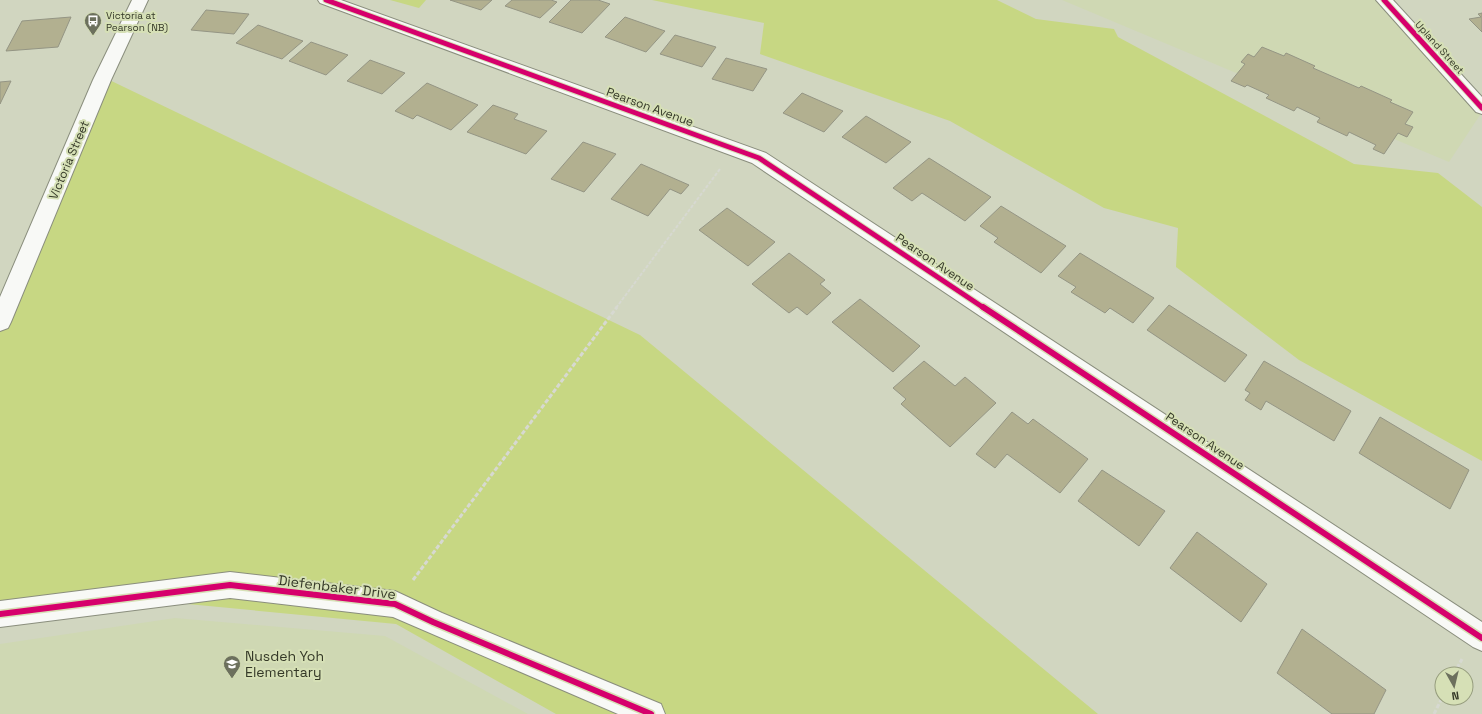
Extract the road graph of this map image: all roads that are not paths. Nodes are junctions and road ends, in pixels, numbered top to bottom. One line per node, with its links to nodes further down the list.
1 (140, 0): 5 (street, Victoria Street)
2 (326, 0): 7 (street, Pearson Avenue)
3 (1384, 0): 4 (street, Upland Street)
4 (1482, 108)
5 (0, 322)
6 (0, 614): 8 (street, Diefenbaker Drive)
7 (1482, 638)
8 (651, 714)

